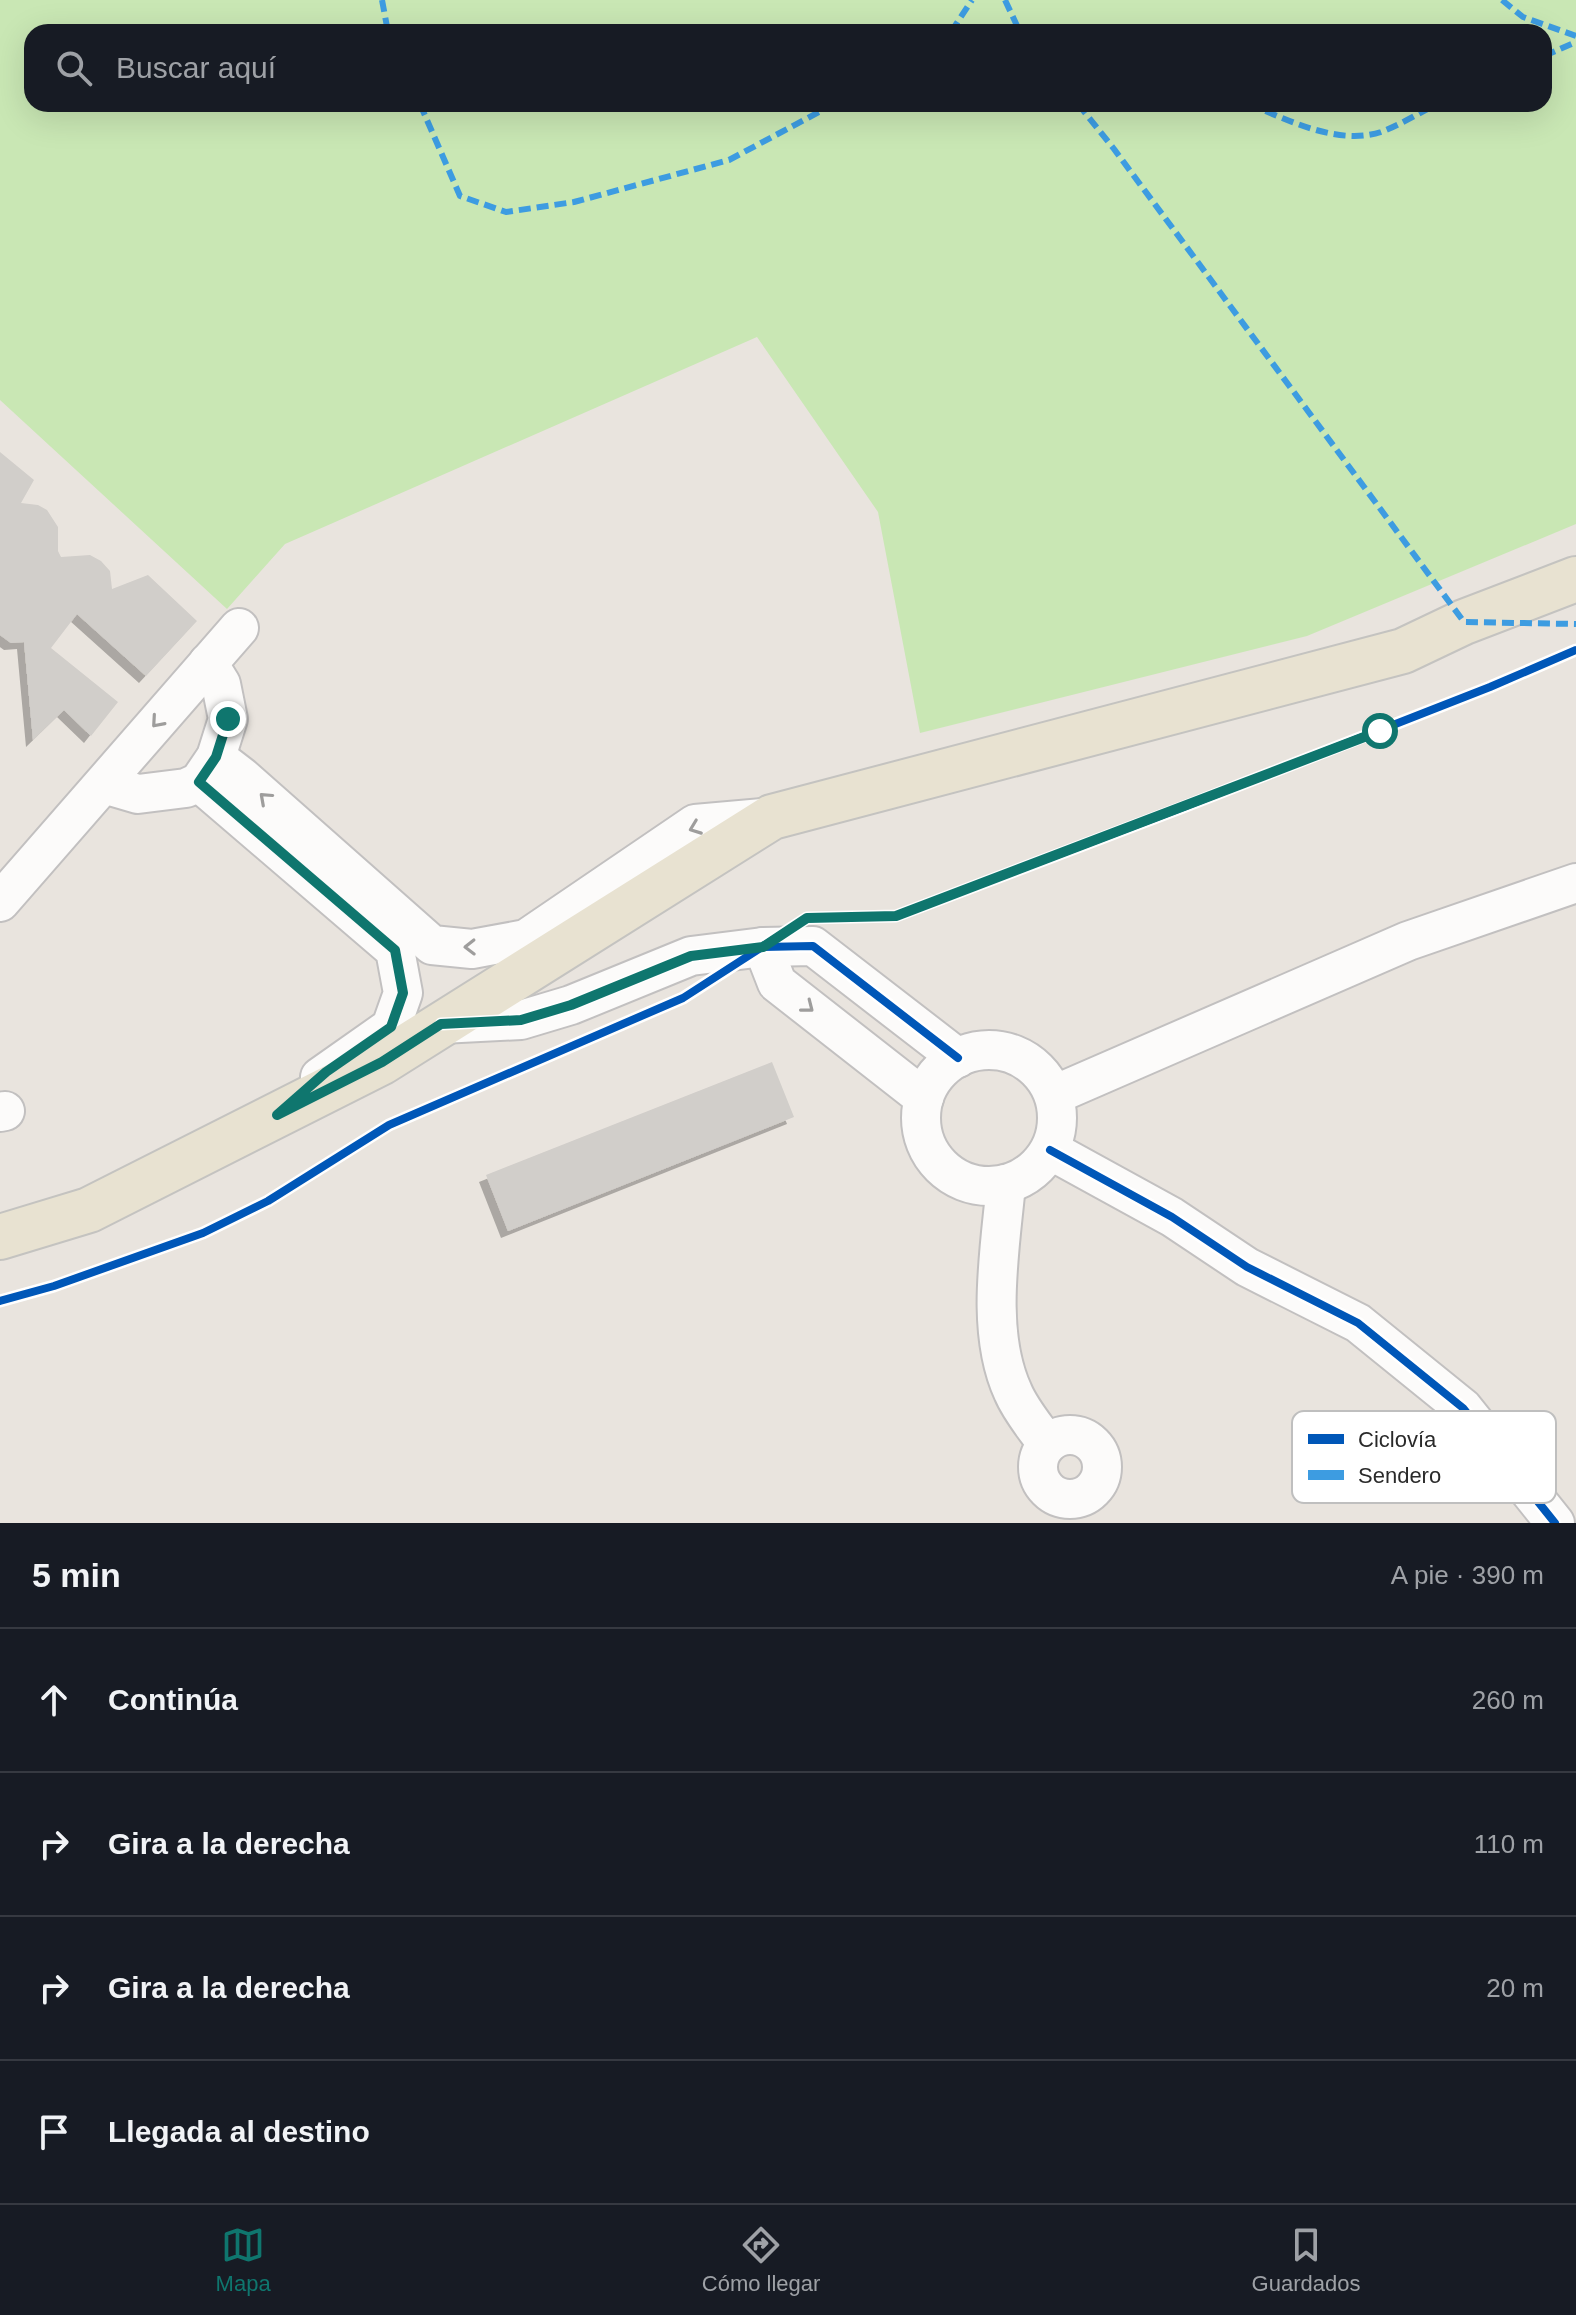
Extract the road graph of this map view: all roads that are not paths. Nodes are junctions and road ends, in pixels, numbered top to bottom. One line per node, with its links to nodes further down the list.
1 (1576, 579): 6 (main road)
2 (239, 628): 3 (street)
3 (208, 663): 4 (street); 5 (street, one-way to 5)
4 (208, 770): 5 (street); 7 (street)
5 (104, 784): 9 (street)
6 (772, 817): 7 (street, one-way to 7); 11 (main road)
7 (305, 854): 15 (street)
8 (1576, 883): 13 (street)
9 (0, 902)
10 (763, 947): 11 (street); 12 (street); 14 (street, one-way to 14)
11 (441, 1024): 15 (main road)
12 (958, 1058): 13 (street); 14 (street)
13 (1054, 1095): 16 (street)
14 (924, 1098): 17 (street)
15 (277, 1115): 18 (main road)
16 (1050, 1150): 17 (street); 19 (street)
17 (1006, 1184): 20 (street)
18 (0, 1237)
19 (1465, 1411)
20 (1047, 1444)
21 (1539, 1503): 22 (street)
22 (1555, 1523)

